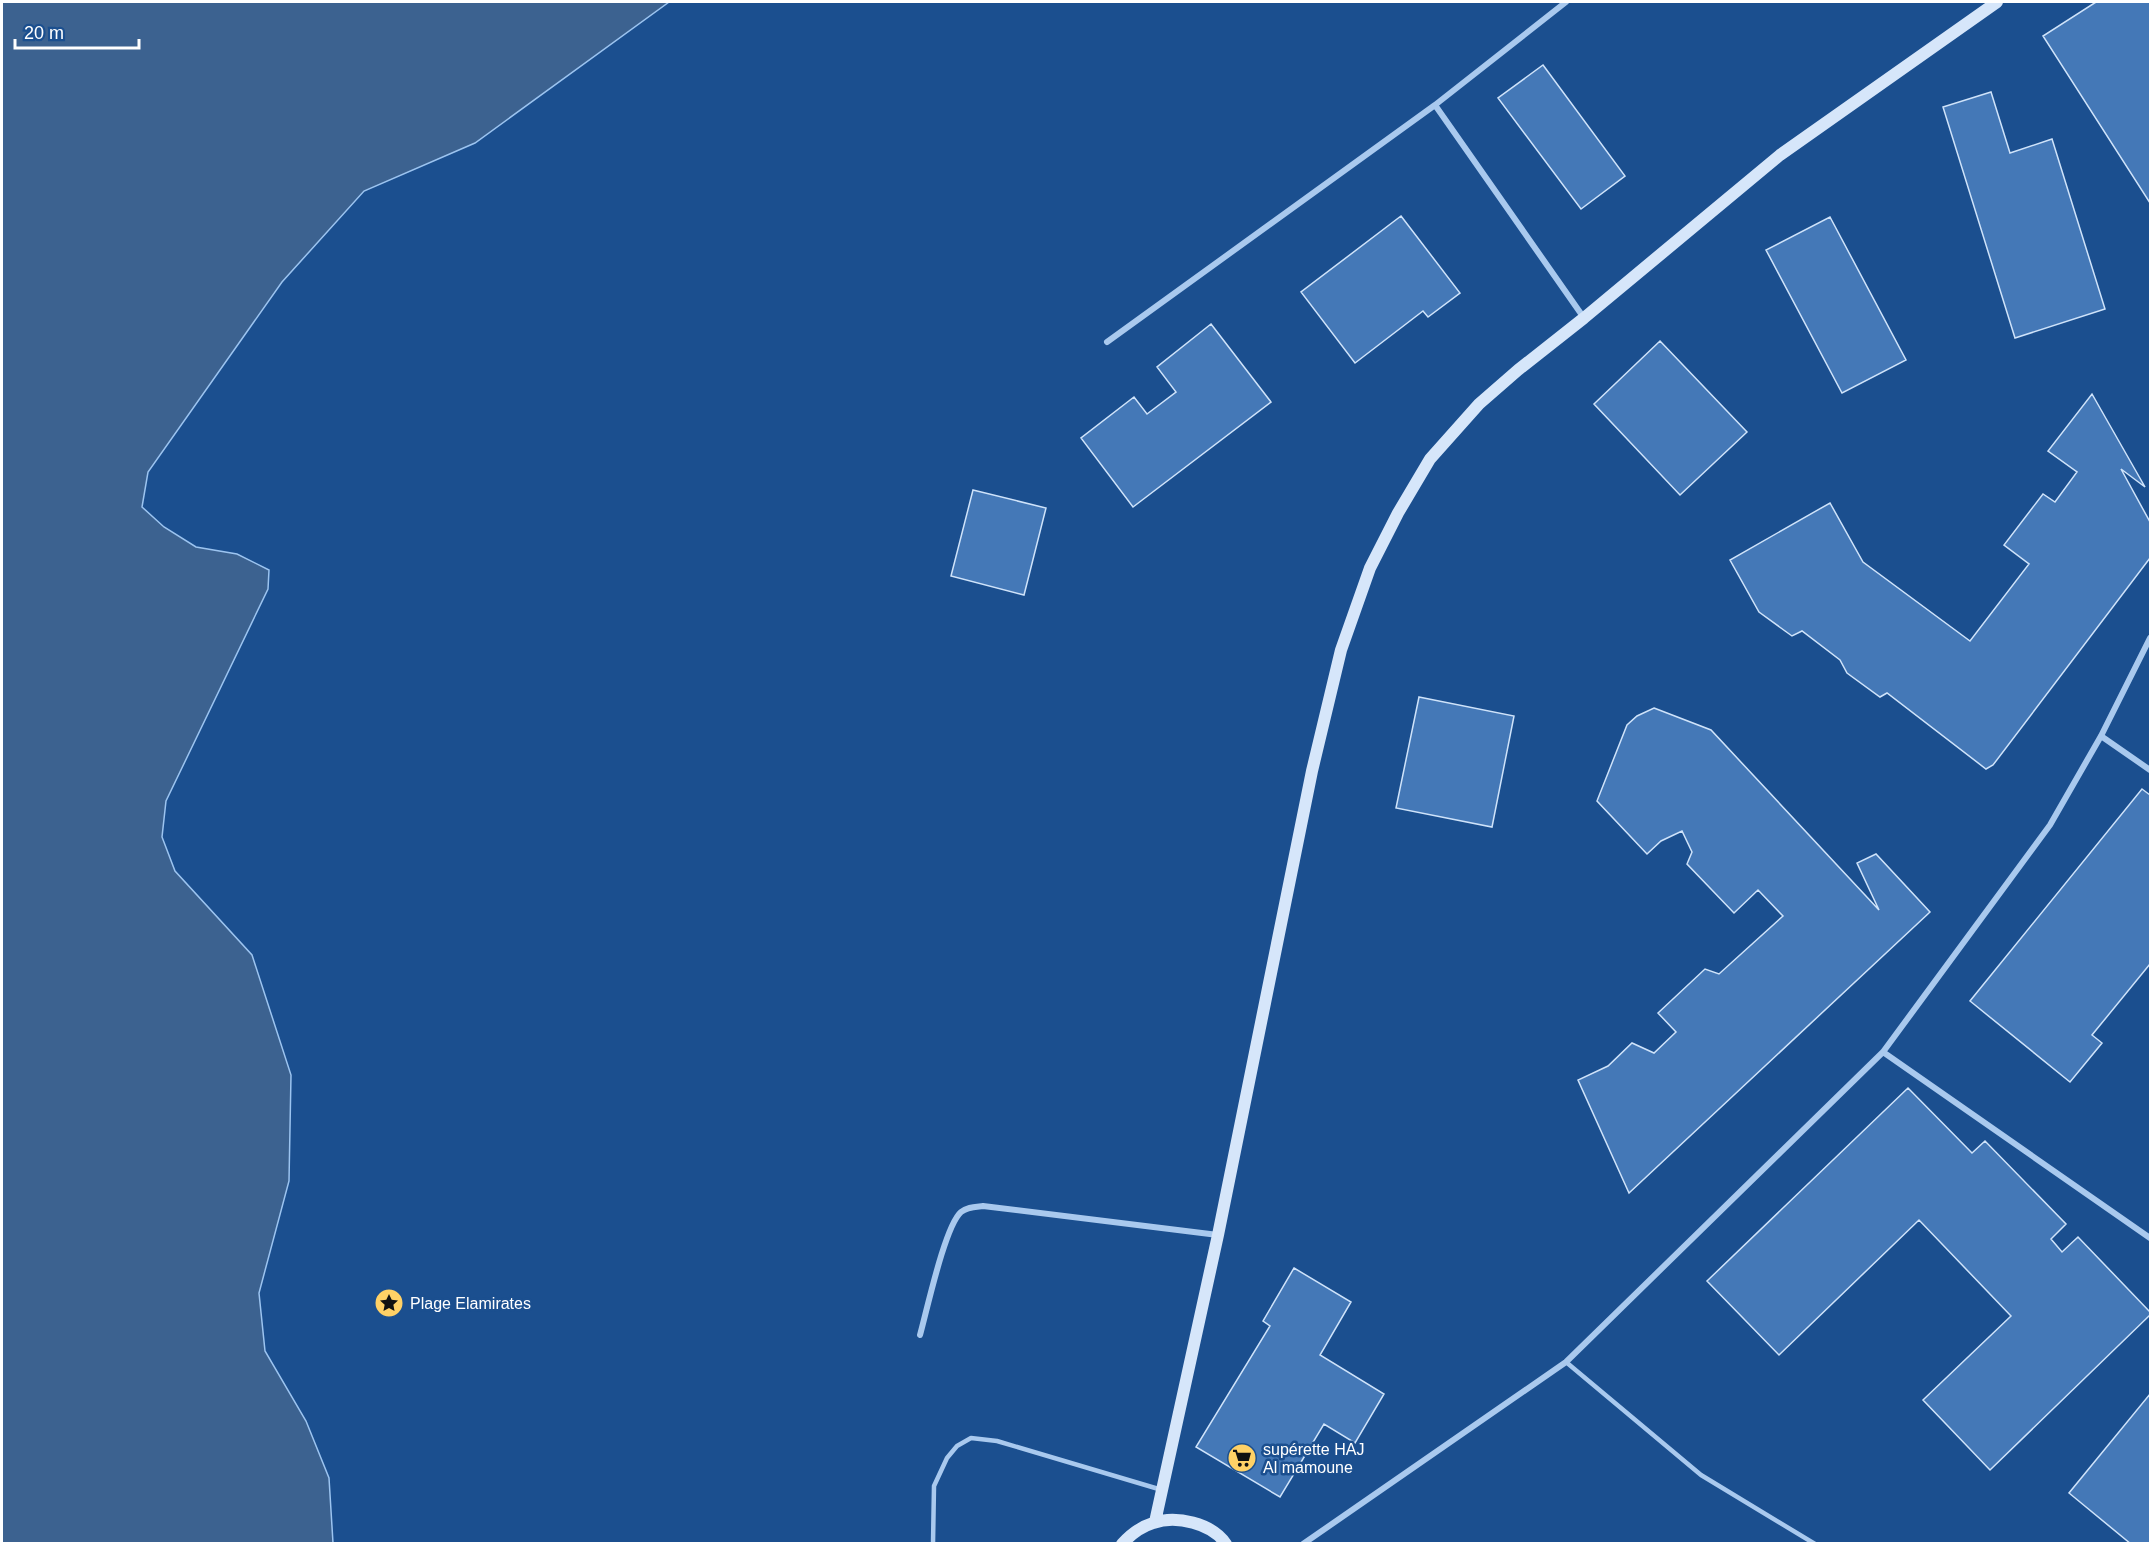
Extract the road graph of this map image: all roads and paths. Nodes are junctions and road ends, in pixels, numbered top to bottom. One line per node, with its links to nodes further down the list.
1 (1566, 2): 3 (street)
2 (1997, 2): 4 (street)
3 (1435, 105): 4 (street); 5 (street)
4 (1584, 318): 10 (street)
5 (1107, 342)
6 (2151, 638): 7 (street)
7 (2101, 736): 8 (street); 9 (street)
8 (2151, 770)
9 (1883, 1052): 11 (street); 13 (street)
10 (1218, 1235): 12 (street); 14 (street)
11 (2151, 1238)
12 (920, 1335)
13 (1566, 1362): 19 (street); 20 (lane)
14 (1163, 1490): 15 (street); 16 (lane)
15 (1155, 1522): 17 (street); 18 (street)
16 (933, 1544)
17 (1122, 1544)
18 (1226, 1544)
19 (1302, 1544)
20 (1815, 1544)

